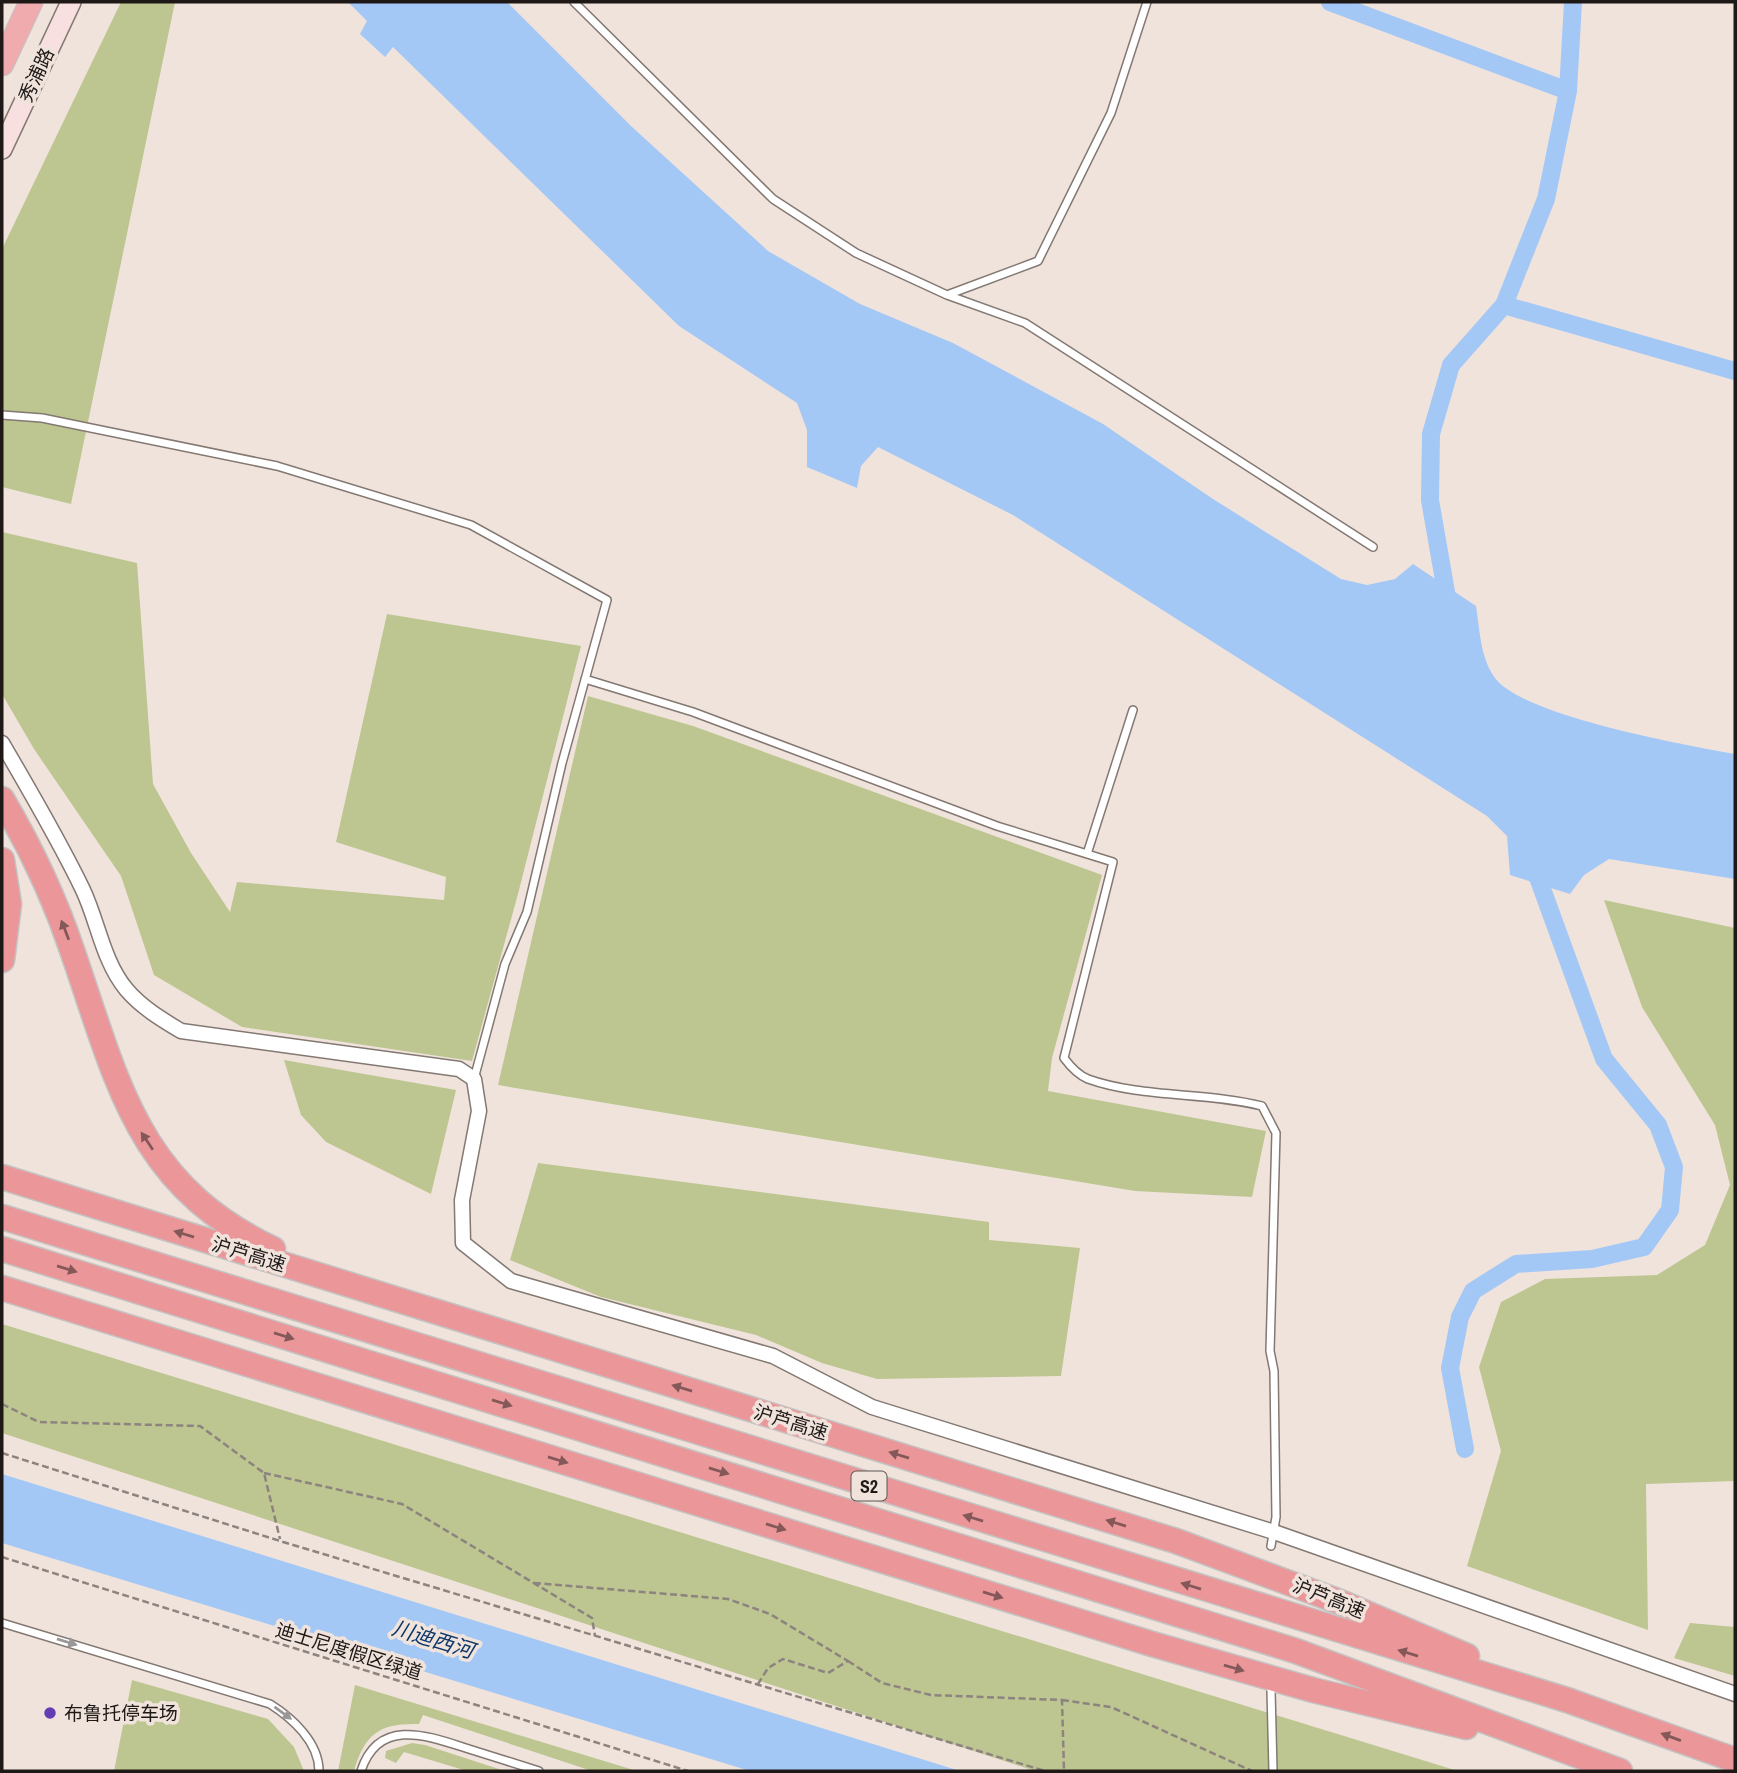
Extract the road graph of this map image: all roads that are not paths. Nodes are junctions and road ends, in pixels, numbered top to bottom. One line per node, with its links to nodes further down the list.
1 (31, 2): 5 (highway)
2 (71, 2): 6 (main road, 秀浦路)
3 (574, 2): 7 (lane)
4 (1147, 2): 7 (lane)
5 (2, 64)
6 (2, 149)
7 (947, 295): 9 (lane)
8 (2, 415): 10 (lane)
9 (1373, 547)
10 (585, 679): 14 (lane); 17 (lane)
11 (1133, 710): 14 (lane)
12 (2, 743): 17 (street)
13 (2, 799): 23 (highway, one-way to 13)
14 (1087, 854): 25 (lane)
15 (2, 860): 16 (highway)
16 (2, 960)
17 (474, 1079): 25 (street)
18 (2, 1177): 23 (highway, 沪芦高速 / S2, one-way to 18)
19 (2, 1217): 29 (highway, 沪芦高速 / S2, one-way to 19)
20 (2, 1249): 30 (highway, S2, one-way to 30)
21 (2, 1288): 24 (highway, S2)
22 (2, 1304): 24 (highway)
23 (618, 1368): 29 (highway, 沪芦高速 / S2, one-way to 23)
24 (390, 1408): 30 (highway, S2, one-way to 30)
25 (1273, 1539): 28 (street)
26 (2, 1623): 32 (lane, one-way to 32)
27 (1271, 1690): 35 (lane)
28 (1735, 1694)
29 (1567, 1700): 31 (highway, 沪芦高速 / S2, one-way to 29)
30 (1557, 1749): 36 (highway, S2)
31 (1735, 1760)
32 (319, 1771)
33 (361, 1771): 34 (lane)
34 (539, 1771)
35 (1273, 1771)
36 (1620, 1771)

